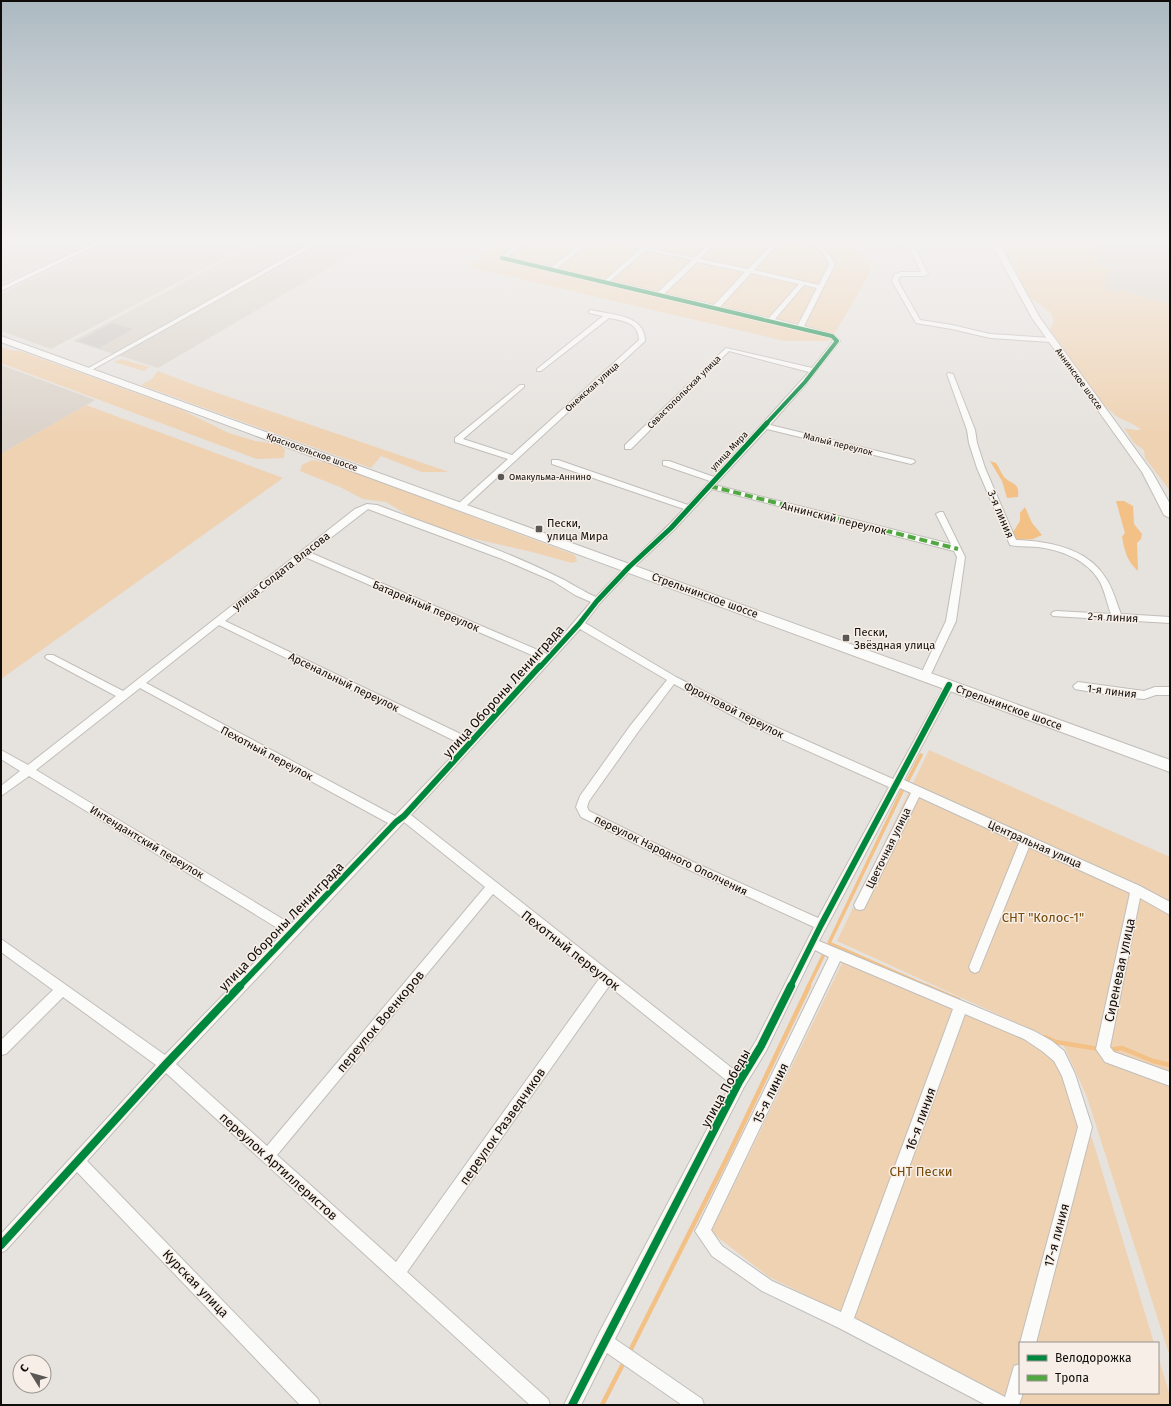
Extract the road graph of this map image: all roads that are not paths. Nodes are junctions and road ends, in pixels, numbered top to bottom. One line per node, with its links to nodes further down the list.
1 (205, 305): 15 (street)
2 (700, 305): 8 (street)
3 (718, 305): 8 (street)
4 (784, 305): 11 (street)
5 (811, 305): 12 (street)
6 (908, 305): 14 (street)
7 (1029, 305): 14 (main road, Аннинское шоссе)
8 (715, 308): 11 (street)
9 (591, 312): 10 (street, Онежская улица)
10 (607, 316): 16 (street); 22 (street, Онежская улица)
11 (770, 320): 12 (street)
12 (800, 327): 17 (street, улица Мира)
13 (1, 339): 15 (main road, Красносельское шоссе)
14 (1051, 340): 30 (main road, Аннинское шоссе)
15 (88, 370): 27 (main road, Красносельское шоссе)
16 (539, 370)
17 (814, 371): 20 (street, улица Мира); 21 (street, Севастопольская улица)
18 (950, 374): 36 (street, 3-я линия)
19 (522, 386): 22 (street)
20 (765, 426): 24 (street, Малый переулок); 26 (street, улица Мира)
21 (628, 447)
22 (514, 458): 27 (street, Онежская улица)
23 (555, 462): 28 (street)
24 (911, 462)
25 (666, 463): 26 (street, Аннинский переулок)
26 (712, 483): 28 (street, улица Мира); 31 (street, Аннинский переулок)
27 (461, 506): 33 (main road, Красносельское шоссе)
28 (690, 508): 33 (street, улица Мира)
29 (940, 514): 31 (street)
30 (1170, 515)
31 (958, 549): 42 (street)
32 (304, 553): 34 (street, улица Солдата Власова); 38 (street, улица Солдата Власова); 41 (street, Батарейный переулок)
33 (626, 566): 34 (street, улица Мира); 42 (main road, Стрельнинское шоссе)
34 (597, 601): 39 (street, улица Обороны Ленинграда)
35 (1056, 614): 36 (street, 2-я линия)
36 (1117, 617): 37 (street, 2-я линия)
37 (1170, 620)
38 (218, 621): 44 (street, улица Солдата Власова); 49 (street, Арсенальный переулок)
39 (579, 624): 41 (street, улица Обороны Ленинграда); 43 (street, Фронтовой переулок)
40 (50, 657): 48 (street)
41 (548, 658): 49 (street, улица Обороны Ленинграда)
42 (925, 676): 45 (main road, Стрельнинское шоссе)
43 (673, 679): 53 (street, Фронтовой переулок); 62 (street, переулок Народного Ополчения)
44 (138, 683): 48 (street, улица Солдата Власова); 56 (street, Пехотный переулок)
45 (949, 685): 51 (main road, Стрельнинское шоссе); 53 (street, улица Победы)
46 (1078, 686): 47 (street, 1-я линия)
47 (1170, 691)
48 (123, 695): 52 (street, улица Солдата Власова)
49 (471, 744): 56 (street, улица Обороны Ленинграда)
50 (1, 754): 52 (street, Интендантский переулок)
51 (1170, 766)
52 (29, 771): 55 (street, улица Солдата Власова); 63 (street, Интендантский переулок)
53 (896, 784): 54 (street, Центральная улица); 62 (street, улица Победы)
54 (917, 791): 57 (street, Центральная улица); 60 (street, Цветочная улица)
55 (1, 792)
56 (400, 819): 58 (street, Пехотный переулок); 63 (street, улица Обороны Ленинграда)
57 (1026, 840): 59 (street, Центральная улица); 67 (street)
58 (492, 887): 68 (street, Пехотный переулок); 75 (street, переулок Военкоров)
59 (1136, 890): 61 (street, Центральная улица); 73 (street, Сиреневая улица)
60 (860, 905)
61 (1170, 910)
62 (820, 925): 64 (street, улица Победы)
63 (293, 931): 72 (street, улица Обороны Ленинграда)
64 (811, 943): 66 (street); 74 (street, улица Победы)
65 (1, 945): 69 (street, переулок Артиллеристов)
66 (838, 954): 70 (street); 79 (street, 15-я линия)
67 (975, 967)
68 (607, 978): 74 (street, Пехотный переулок); 78 (street, переулок Разведчиков)
69 (62, 990): 71 (street); 72 (street, переулок Артиллеристов)
70 (962, 1006): 79 (street, 16-я линия); 81 (street, 17-я линия)
71 (1, 1049)
72 (166, 1064): 75 (street, переулок Артиллеристов); 76 (street, улица Обороны Ленинграда)
73 (1170, 1079)
74 (739, 1082): 80 (street, улица Победы)
75 (268, 1155): 78 (street, переулок Артиллеристов)
76 (78, 1162): 77 (street, улица Обороны Ленинграда); 83 (street, Курская улица)
77 (1, 1245)
78 (397, 1274): 84 (street, переулок Артиллеристов)
79 (845, 1322): 87 (street)
80 (604, 1341): 85 (street, улица Победы); 86 (street)
81 (1028, 1342)
82 (1019, 1376): 88 (street)
83 (312, 1405)
84 (542, 1405)
85 (572, 1405)
86 (696, 1405)
87 (1002, 1405)
88 (1011, 1405)

